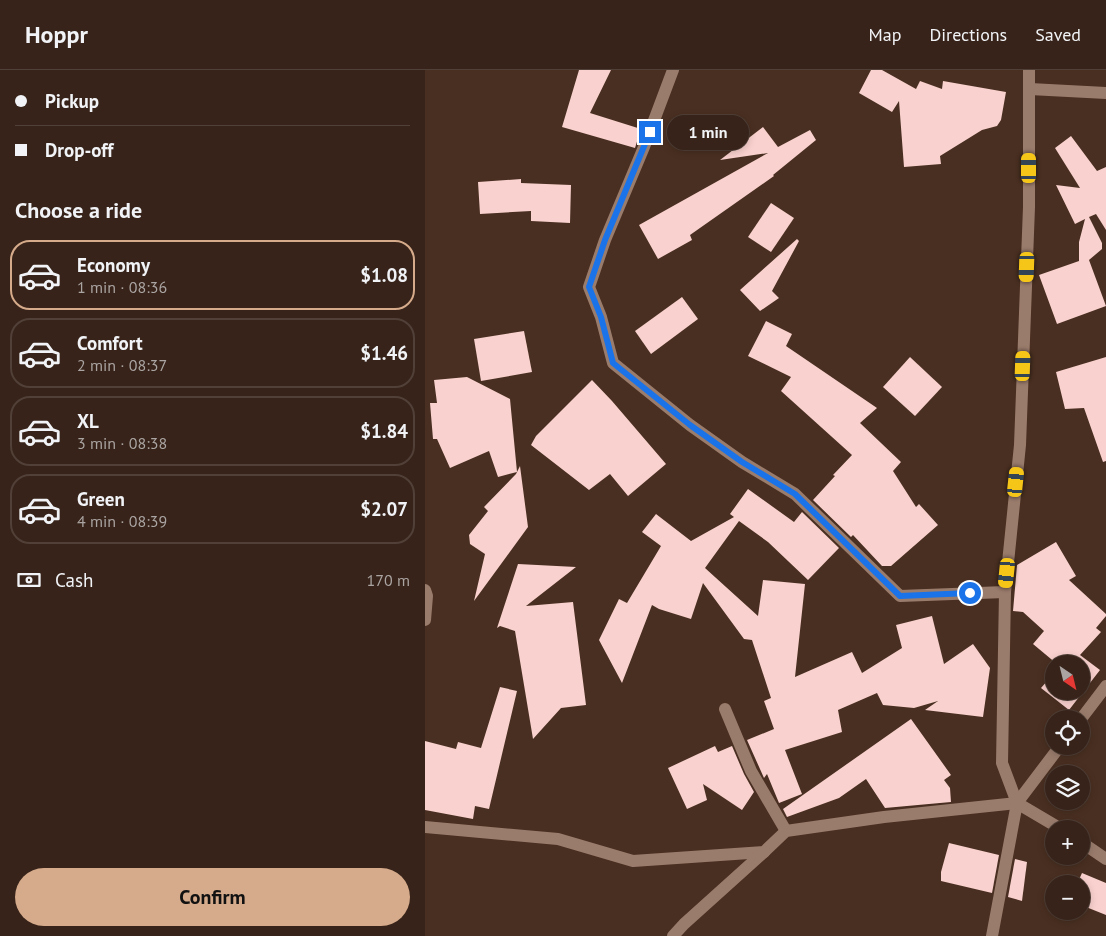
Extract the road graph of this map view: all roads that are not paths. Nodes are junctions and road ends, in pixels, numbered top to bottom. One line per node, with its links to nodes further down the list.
1 (673, 70): 6 (street)
2 (1029, 70): 3 (street)
3 (1030, 90): 4 (street); 6 (street)
4 (1106, 94)
5 (425, 590): 7 (street)
6 (1005, 592): 12 (street)
7 (425, 620)
8 (1106, 686): 10 (street)
9 (725, 709): 15 (street)
10 (1088, 710)
11 (1053, 755): 12 (street)
12 (1017, 803): 13 (street); 15 (street); 20 (street)
13 (1046, 820)
14 (425, 827): 17 (street)
15 (786, 831): 17 (street)
16 (1090, 848): 18 (street)
17 (764, 852): 19 (street)
18 (1106, 859)
19 (673, 936)
20 (993, 936)

